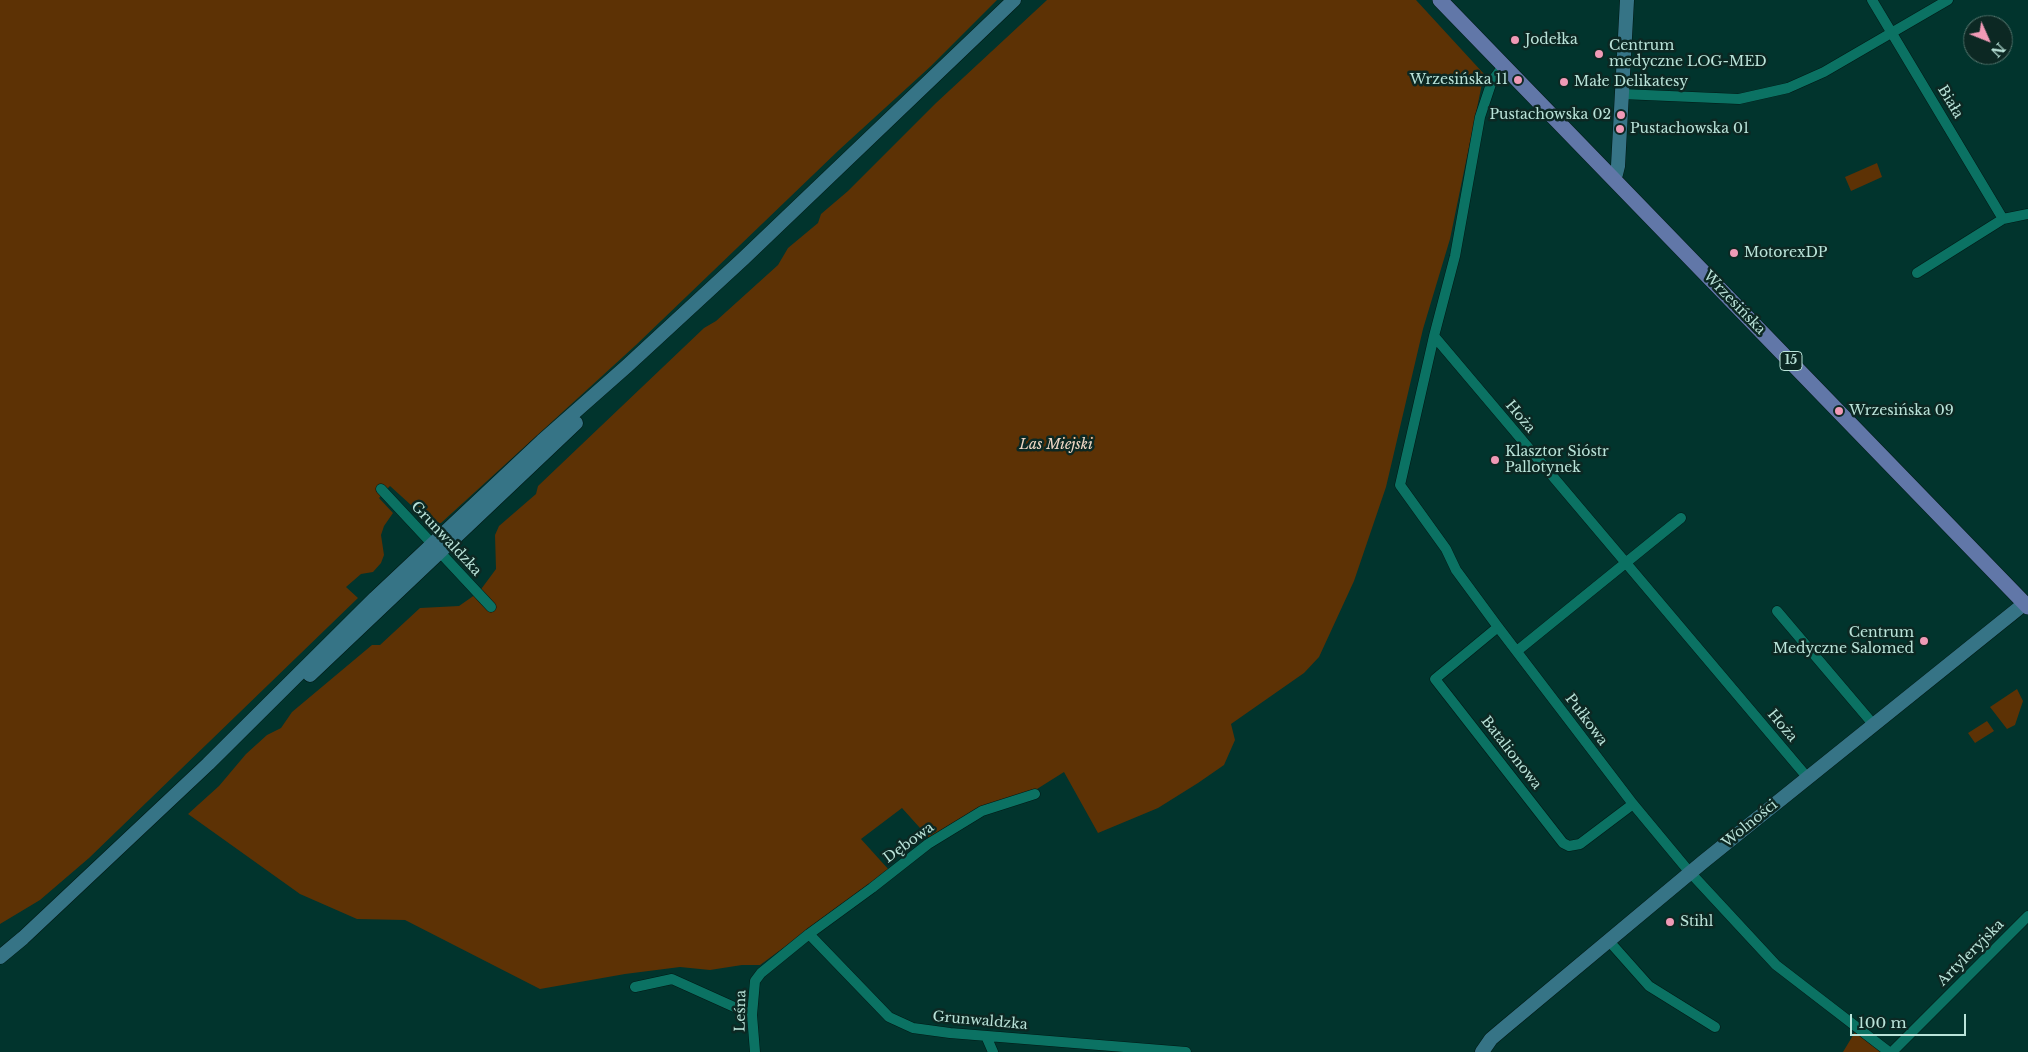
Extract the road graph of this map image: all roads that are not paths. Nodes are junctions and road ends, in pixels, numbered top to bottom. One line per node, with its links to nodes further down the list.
1 (1014, 0): 16 (main road)
2 (1440, 0): 7 (main road, Wrzesińska / 15)
3 (1626, 0): 8 (main road)
4 (1872, 0): 6 (street, Biała)
5 (1948, 0): 6 (street)
6 (1892, 33): 8 (street); 11 (street, Biała)
7 (1504, 65): 9 (main road, Wrzesińska / 15); 13 (street)
8 (1622, 94): 9 (main road)
9 (1613, 178): 18 (main road, Wrzesińska / 15)
10 (2028, 214): 11 (street)
11 (2004, 220): 12 (street)
12 (1917, 273)
13 (1434, 336): 17 (street, Hoża); 21 (street, Pułkowa)
14 (381, 489): 16 (street, Grunwaldzka)
15 (1681, 518): 17 (street)
16 (436, 549): 19 (street, Grunwaldzka); 28 (main road)
17 (1626, 563): 22 (street); 24 (street, Hoża)
18 (2027, 604): 23 (main road, Wolności)
19 (491, 607)
20 (1777, 611): 23 (street)
21 (1498, 627): 22 (street, Pułkowa); 26 (street, Batalionowa)
22 (1517, 651): 26 (street, Pułkowa)
23 (1873, 724): 24 (main road, Wolności)
24 (1807, 777): 27 (main road, Wolności)
25 (1035, 794): 30 (street, Dębowa)
26 (1633, 804): 27 (street, Pułkowa)
27 (1691, 872): 31 (main road, Wolności); 43 (street, Pułkowa)
28 (78, 884): 32 (main road); 33 (main road)
29 (2028, 916): 43 (street, Artyleryjska)
30 (809, 934): 34 (street, Dębowa); 38 (street, Grunwaldzka)
31 (1609, 941): 37 (street); 42 (main road, Wolności)
32 (0, 944)
33 (0, 957)
34 (761, 973): 36 (street, Leśna)
35 (635, 987): 36 (street)
36 (752, 1015): 39 (street, Leśna)
37 (1715, 1026)
38 (986, 1036): 40 (street); 41 (street, Grunwaldzka)
39 (755, 1052)
40 (993, 1052)
41 (1186, 1052)
42 (1482, 1052)
43 (1891, 1052)

